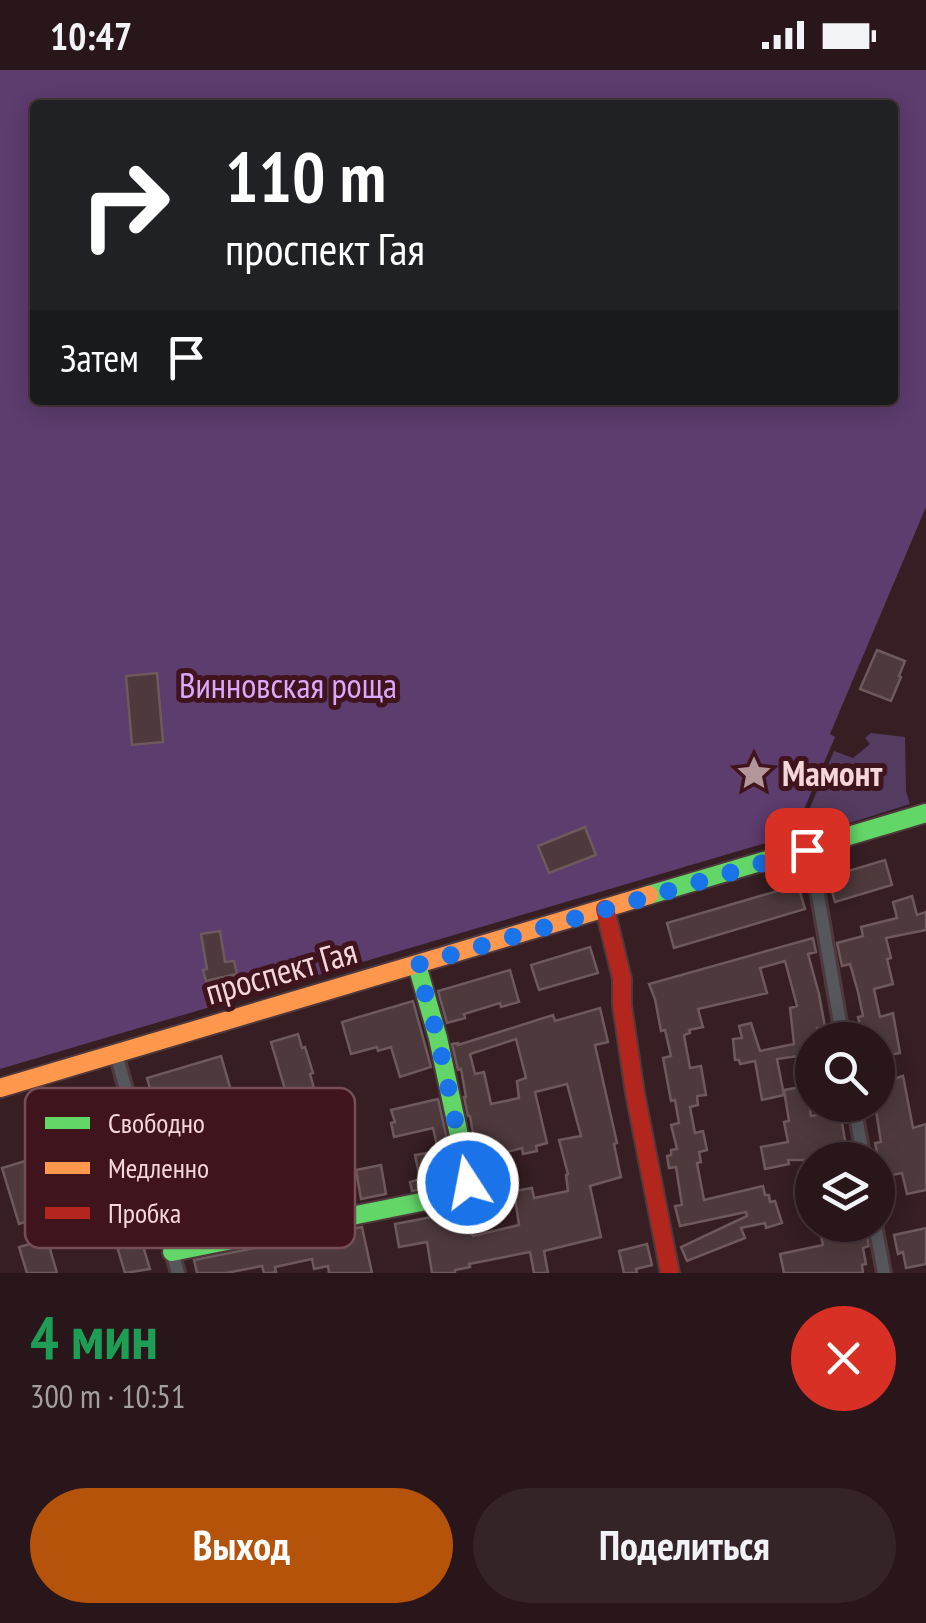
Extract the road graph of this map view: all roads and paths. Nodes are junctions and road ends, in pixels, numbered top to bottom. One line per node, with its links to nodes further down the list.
1 (926, 813): 2 (main road, проспект Гая)
2 (807, 850): 3 (main road, проспект Гая); 5 (street)
3 (605, 909): 4 (main road, проспект Гая); 15 (main road)
4 (417, 965): 6 (main road, проспект Гая); 9 (main road)
5 (840, 1022)
6 (116, 1054): 7 (main road, проспект Гая); 8 (street)
7 (0, 1088)
8 (126, 1088)
9 (355, 1215)
10 (879, 1242): 16 (street)
11 (171, 1248): 13 (street)
12 (192, 1248): 13 (main road)
13 (172, 1252): 14 (street)
14 (178, 1273)
15 (670, 1273)
16 (884, 1273)

